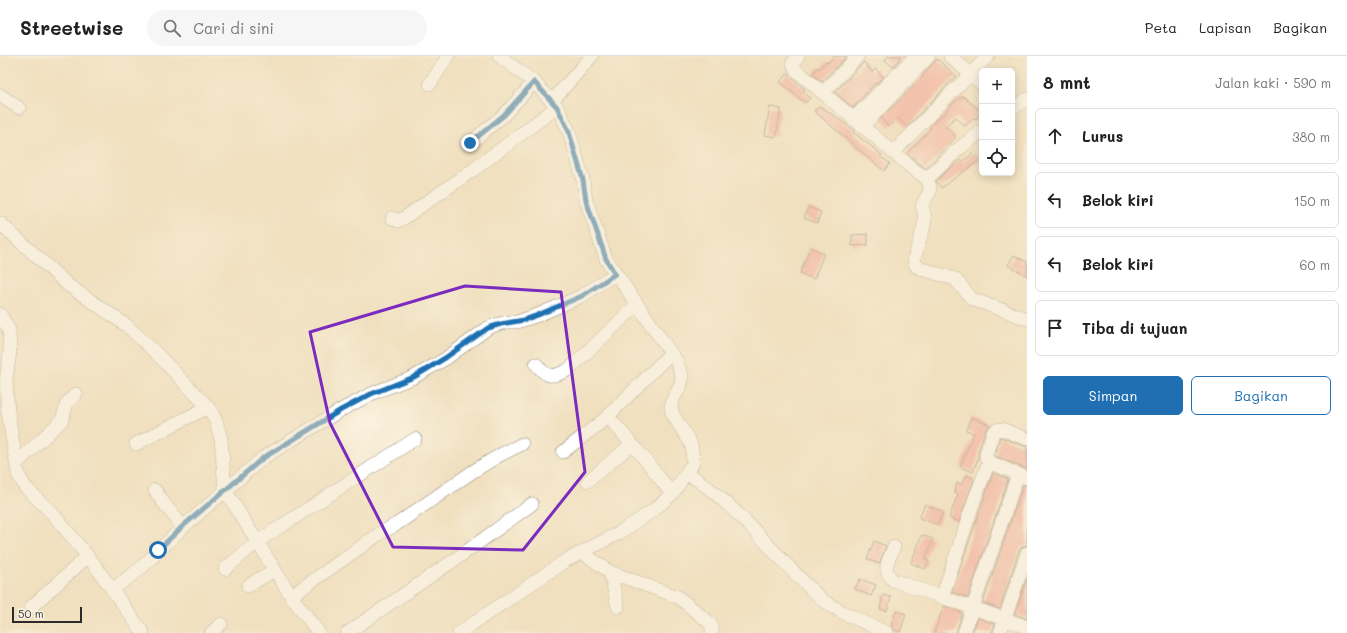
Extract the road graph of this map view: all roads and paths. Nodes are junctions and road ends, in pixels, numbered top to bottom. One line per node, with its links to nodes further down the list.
1 (448, 56): 13 (street)
2 (592, 56): 17 (street)
3 (798, 56): 14 (street)
4 (858, 56): 14 (street)
5 (915, 56): 20 (street)
6 (929, 56): 20 (street)
7 (950, 56): 10 (street)
8 (985, 57): 10 (street)
9 (508, 58): 12 (street)
10 (971, 74): 11 (street); 23 (street)
11 (979, 81)
12 (534, 82): 17 (street); 22 (street)
13 (430, 84)
14 (823, 93): 20 (street)
15 (0, 95): 19 (street)
16 (1027, 99): 18 (street)
17 (555, 104): 25 (street); 27 (street)
18 (1015, 107)
19 (19, 108)
20 (857, 123): 23 (street)
21 (979, 133): 24 (street)
22 (470, 143)
23 (893, 153): 24 (street)
24 (927, 179): 30 (street)
25 (392, 218)
26 (0, 222): 35 (street)
27 (615, 274): 28 (street); 49 (street)
28 (637, 304): 32 (street); 33 (street)
29 (0, 314): 31 (street)
30 (1027, 319)
31 (4, 333): 44 (street)
32 (671, 353): 36 (street); 45 (street)
33 (536, 364)
34 (76, 394): 44 (street)
35 (208, 407): 39 (street); 49 (street)
36 (606, 419): 41 (street); 42 (street)
37 (415, 439): 53 (street)
38 (1027, 439): 43 (street)
39 (136, 444)
40 (522, 444): 63 (street)
41 (632, 444): 47 (street); 50 (street)
42 (562, 452)
43 (989, 462): 46 (street); 64 (street)
44 (17, 463): 57 (street)
45 (687, 473): 50 (street); 78 (street)
46 (1023, 476): 67 (street)
47 (588, 481)
48 (156, 490): 52 (street)
49 (225, 490): 52 (street); 53 (street)
50 (672, 494): 55 (street)
51 (532, 504): 75 (street)
52 (183, 526): 62 (street)
53 (257, 542): 58 (street); 59 (street)
54 (894, 547): 64 (street)
55 (583, 553): 60 (street); 71 (street)
56 (1027, 554): 68 (street)
57 (87, 557): 62 (street); 65 (street)
58 (226, 569)
59 (274, 570): 61 (street); 63 (street)
60 (610, 572): 66 (street); 77 (street)
61 (248, 586)
62 (112, 590): 72 (street)
63 (291, 596): 74 (street)
64 (942, 596): 67 (street)
65 (31, 607)
66 (618, 607)
67 (972, 608): 68 (street); 79 (street)
68 (1005, 619): 70 (street); 80 (street)
69 (221, 624): 73 (street)
70 (1027, 627)
71 (475, 629): 76 (street)
72 (143, 633)
73 (211, 633)
74 (319, 633)
75 (347, 633)
76 (459, 633)
77 (712, 633)
78 (887, 633)
79 (964, 633)
80 (1000, 633)

